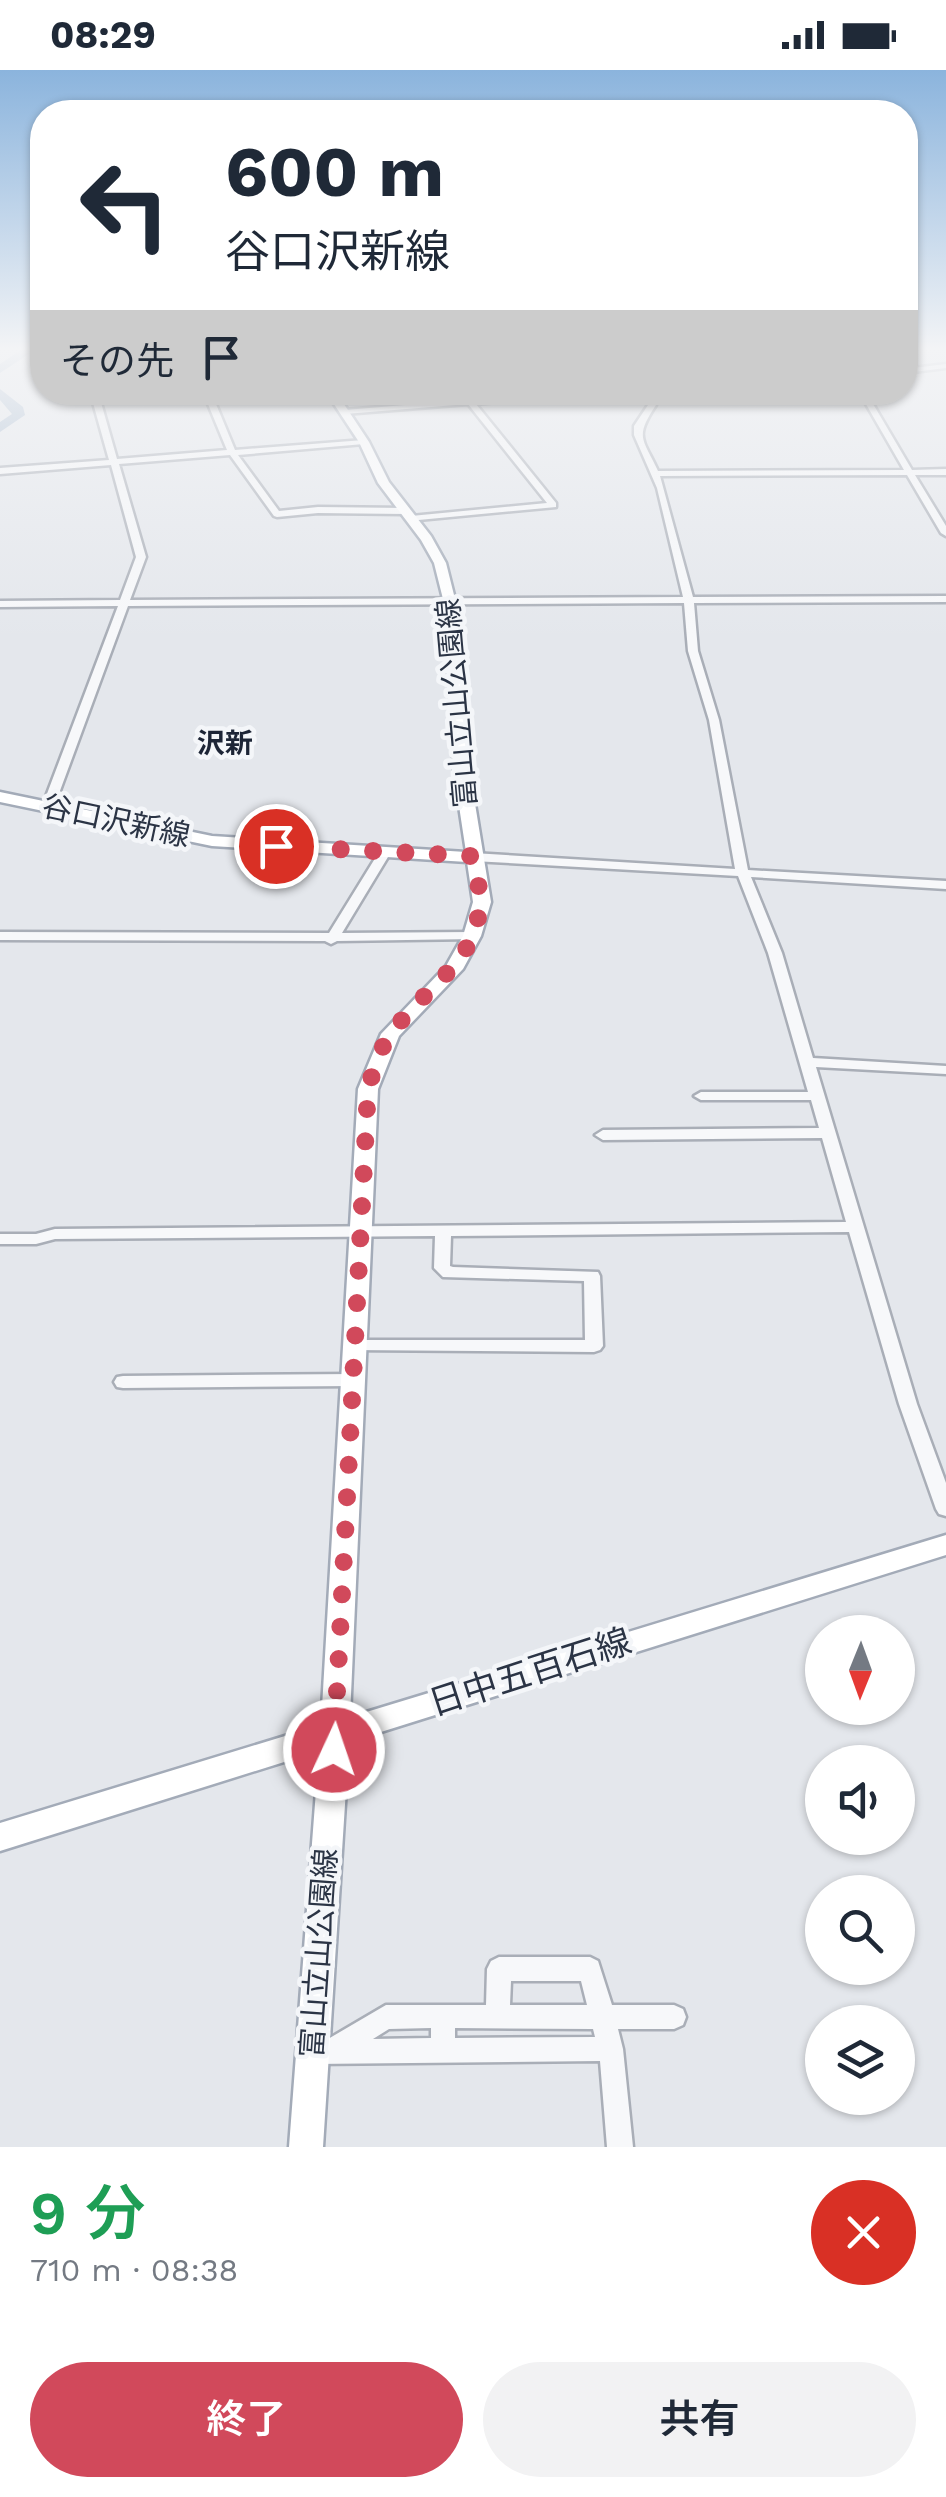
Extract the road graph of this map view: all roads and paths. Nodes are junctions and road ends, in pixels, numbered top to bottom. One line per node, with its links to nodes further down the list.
1 (109, 445): 9 (street)
2 (230, 445): 8 (street)
3 (329, 445): 8 (street)
4 (365, 445): 14 (main road, 富山立山公園線)
5 (505, 445): 14 (street)
6 (642, 445): 13 (street)
7 (894, 445): 11 (street)
8 (233, 453): 9 (street); 14 (street)
9 (114, 462): 10 (street); 20 (street)
10 (0, 471)
11 (910, 472): 12 (street); 13 (street); 15 (street)
12 (946, 472)
13 (654, 474): 17 (street)
14 (408, 515): 18 (main road, 富山立山公園線)
15 (946, 533)
16 (946, 599): 17 (street)
17 (689, 601): 18 (street); 25 (street)
18 (450, 603): 20 (street); 24 (main road, 富山立山公園線)
19 (0, 604): 20 (street)
20 (124, 604): 22 (street)
21 (0, 797): 22 (main road, 谷口沢新線)
22 (48, 808): 23 (main road, 谷口沢新線)
23 (385, 852): 24 (main road, 谷口沢新線); 29 (street)
24 (472, 856): 25 (street); 28 (main road, 富山立山公園線)
25 (743, 872): 26 (street); 30 (street)
26 (946, 884)
27 (0, 936): 29 (street)
28 (472, 936): 29 (street); 38 (main road, 富山立山公園線)
29 (331, 940)
30 (808, 1062): 31 (street); 33 (street)
31 (946, 1070)
32 (701, 1096): 33 (street)
33 (818, 1096): 34 (street)
34 (828, 1133): 35 (street); 36 (street)
35 (603, 1135)
36 (855, 1226): 37 (street); 43 (street)
37 (443, 1231): 38 (street); 40 (street)
38 (362, 1232): 39 (street); 40 (main road, 富山立山公園線)
39 (0, 1240)
40 (356, 1346): 41 (main road, 富山立山公園線)
41 (354, 1380): 42 (street); 45 (main road, 富山立山公園線)
42 (124, 1382)
43 (946, 1509)
44 (946, 1546): 45 (main road, 日中五百石線)
45 (335, 1734): 46 (main road, 日中五百石線); 53 (main road, 富山立山公園線)
46 (0, 1837)
47 (443, 2016): 49 (street); 52 (street); 53 (street)
48 (674, 2016): 50 (street)
49 (498, 2017): 50 (street); 50 (street)
50 (603, 2019): 51 (street)
51 (611, 2049): 52 (street); 55 (street)
52 (443, 2051): 53 (street)
53 (321, 2052): 54 (main road, 富山立山公園線)
54 (306, 2147)
55 (620, 2147)

